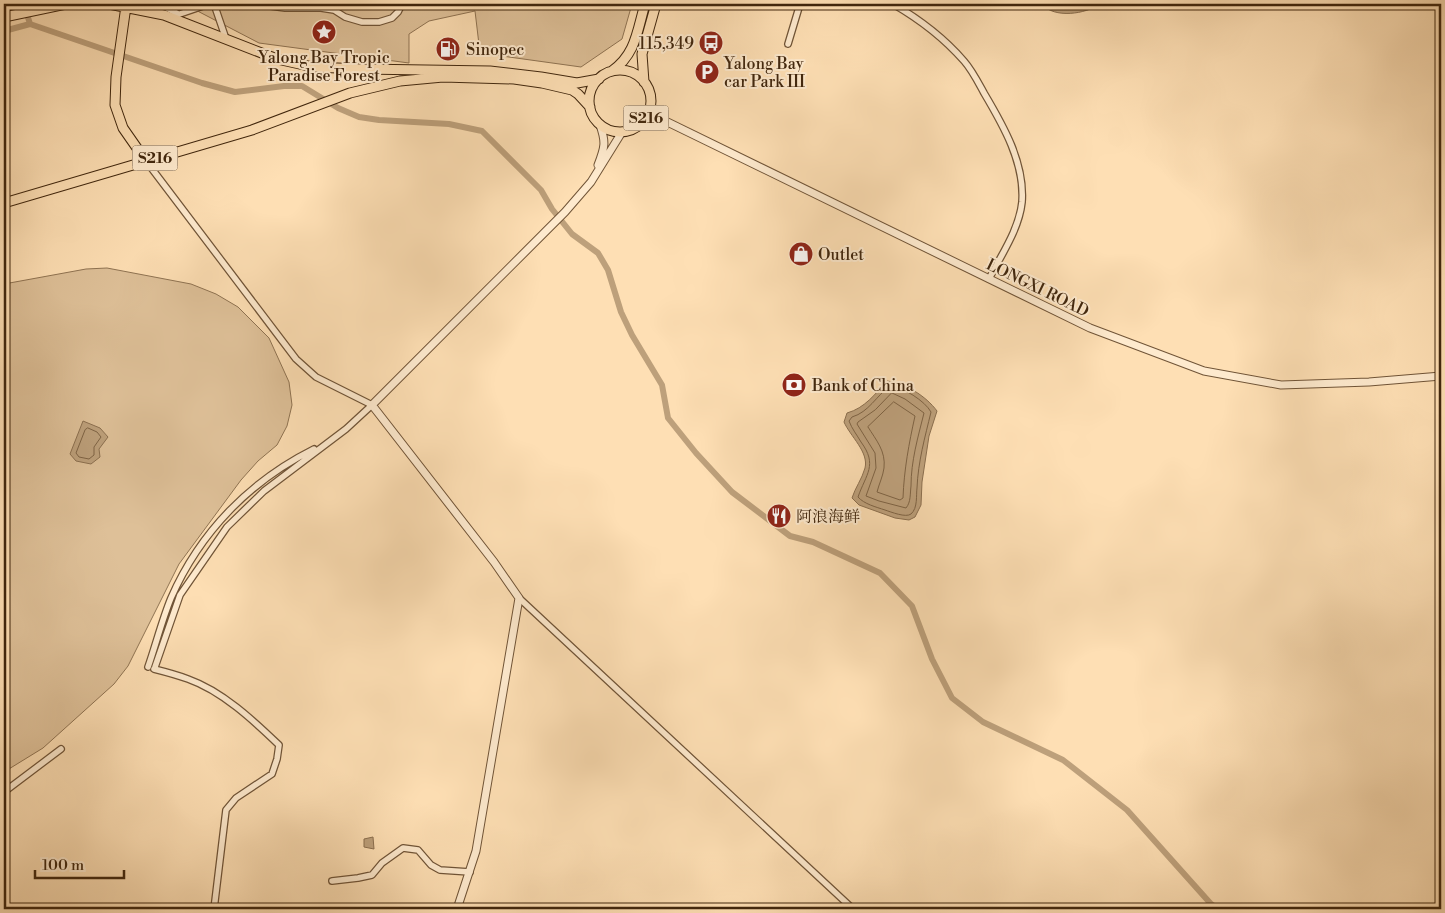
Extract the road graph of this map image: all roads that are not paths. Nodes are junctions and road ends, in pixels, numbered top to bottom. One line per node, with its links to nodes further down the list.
1 (66, 4): 15 (main road)
2 (110, 4): 14 (main road)
3 (160, 4): 16 (street)
4 (209, 4): 16 (street)
5 (214, 4): 17 (street)
6 (256, 4): 9 (street)
7 (360, 4): 8 (street)
8 (377, 4)
9 (402, 4)
10 (644, 4): 19 (main road)
11 (656, 4): 21 (main road, S216)
12 (800, 4): 18 (street)
13 (893, 4): 29 (street)
14 (126, 6): 16 (main road); 26 (main road)
15 (6, 16)
16 (174, 16): 17 (main road)
17 (226, 39): 20 (main road)
18 (788, 44)
19 (610, 72): 20 (main road); 21 (main road, S216)
20 (599, 79): 22 (main road)
21 (644, 82): 23 (main road, S216)
22 (590, 107): 24 (main road, S216); 26 (main road, S216)
23 (649, 113): 25 (main road, S216); 29 (street, LONGXI ROAD)
24 (600, 124): 25 (main road, S216); 27 (street)
25 (622, 132): 27 (street)
26 (146, 161): 28 (main road, S216); 31 (street)
27 (591, 182): 31 (street)
28 (4, 203)
29 (989, 279): 30 (street, LONGXI ROAD)
30 (1441, 376)
31 (372, 405): 32 (street); 33 (street)
32 (330, 441): 34 (street); 34 (street)
33 (520, 598): 37 (street); 41 (street)
34 (151, 668): 39 (street)
35 (61, 749): 36 (street)
36 (4, 792)
37 (470, 872): 38 (street); 40 (street)
38 (332, 881)
39 (214, 909)
40 (457, 909)
41 (853, 909)

